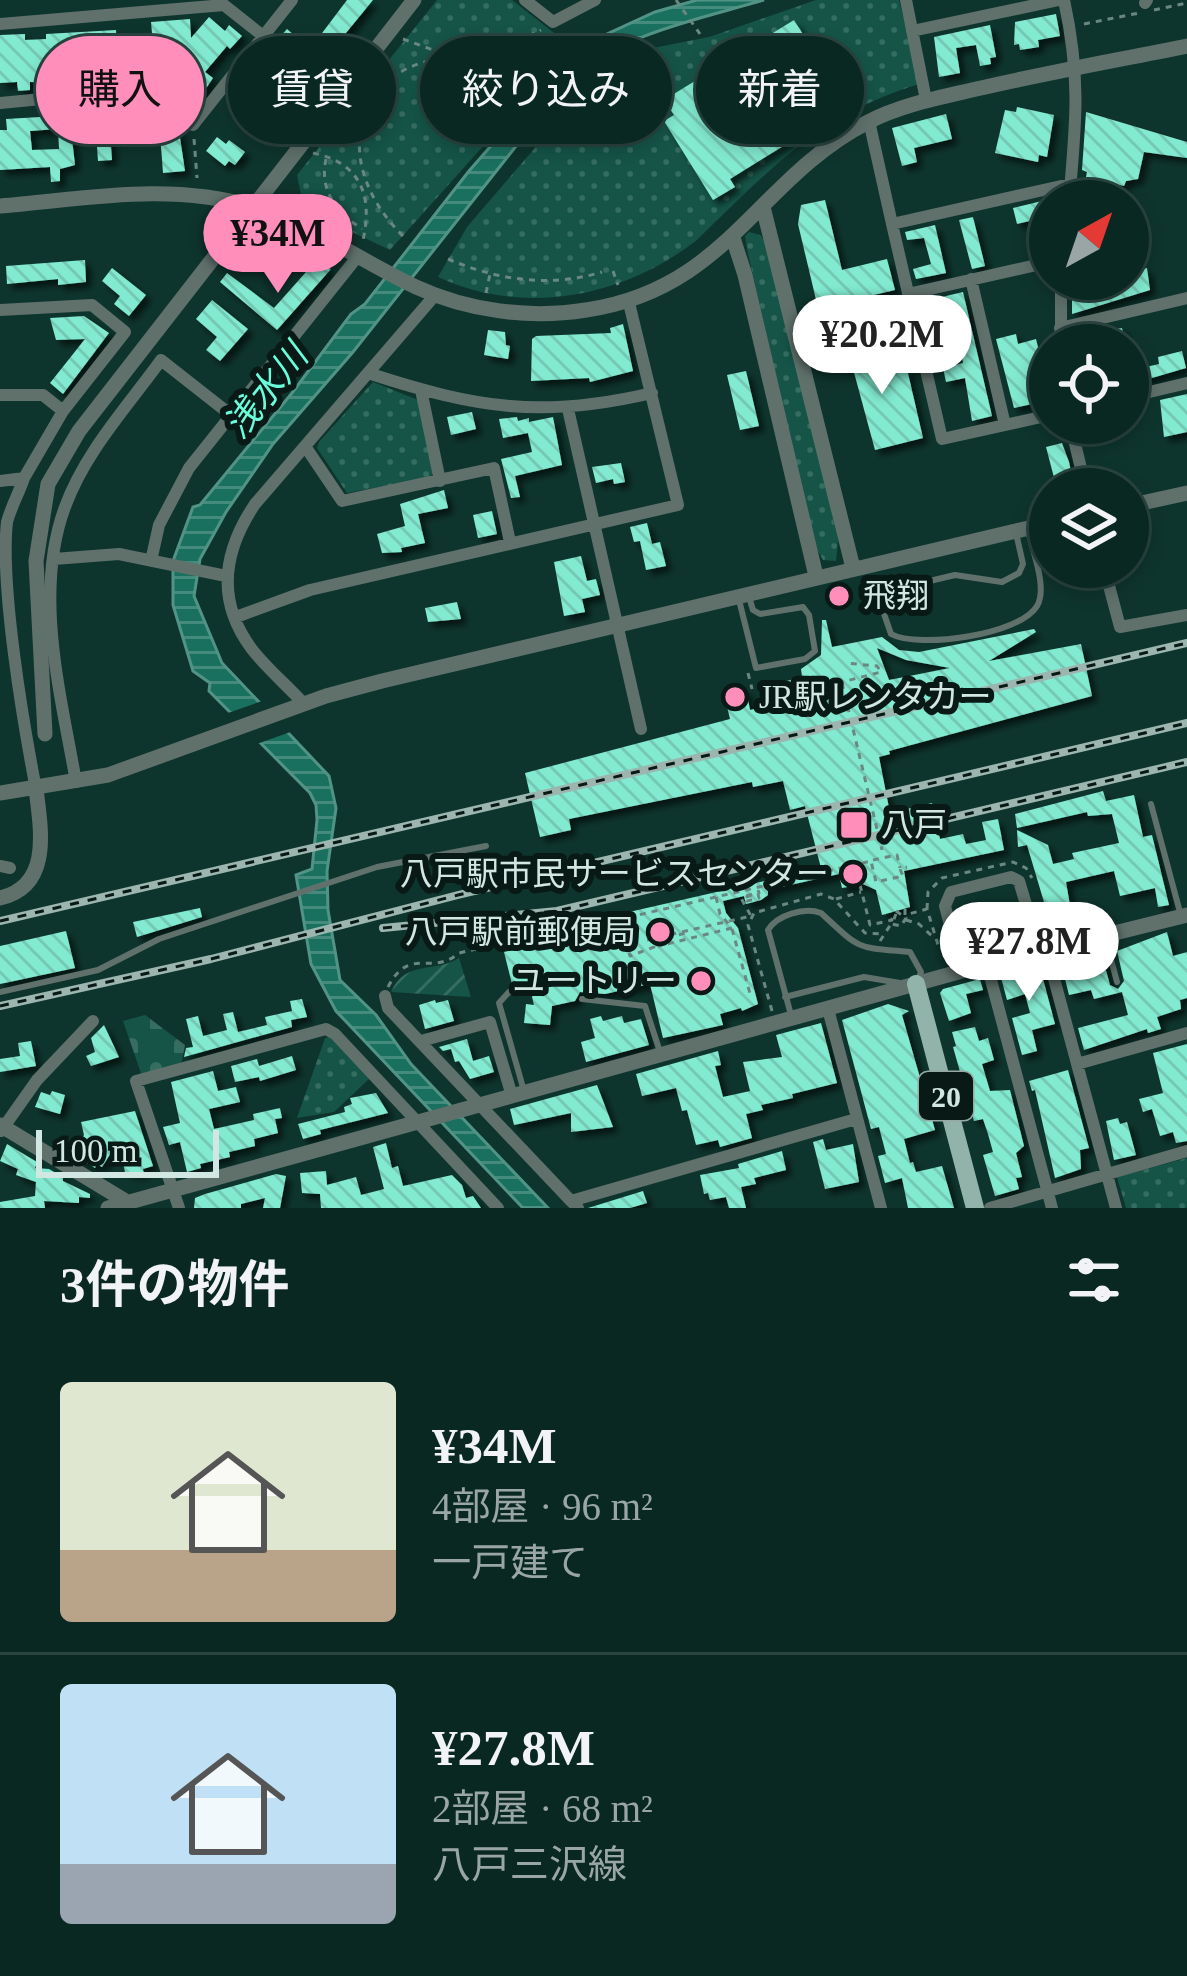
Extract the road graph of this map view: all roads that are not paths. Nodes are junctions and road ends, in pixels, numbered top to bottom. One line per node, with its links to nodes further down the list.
1 (292, 0): 10 (street)
2 (414, 0): 20 (street)
3 (525, 0): 7 (street)
4 (596, 0): 7 (street)
5 (906, 0): 9 (street)
6 (1062, 0): 9 (street); 12 (street)
7 (580, 3)
8 (0, 24): 10 (street)
9 (912, 31): 14 (street)
10 (263, 36)
11 (1187, 46): 12 (street)
12 (1077, 68): 14 (street); 17 (street)
13 (228, 80): 15 (street)
14 (926, 100): 16 (street)
15 (0, 103)
16 (869, 121): 21 (street); 22 (street)
17 (1070, 180)
18 (1029, 193): 22 (street)
19 (0, 206): 20 (street)
20 (253, 206): 24 (street); 69 (street)
21 (764, 207): 23 (street); 56 (street)
22 (892, 224): 28 (street)
23 (733, 238): 30 (street); 58 (street)
24 (364, 253): 27 (street); 41 (street)
25 (1029, 267): 26 (street)
26 (971, 279): 28 (street); 43 (street)
27 (436, 294): 30 (street); 33 (street)
28 (908, 294): 43 (street)
29 (1187, 298): 32 (street)
30 (629, 303): 37 (street)
31 (0, 310): 40 (street)
32 (1077, 324)
33 (371, 374): 35 (street); 44 (street)
34 (1187, 383): 36 (street)
35 (421, 390): 39 (street); 47 (street)
36 (1149, 392)
37 (652, 393): 39 (street); 50 (street)
38 (0, 395): 40 (street)
39 (568, 409): 50 (street)
40 (63, 411): 45 (street)
41 (231, 416): 54 (street); 55 (street)
42 (1029, 420): 43 (street)
43 (1005, 425)
44 (305, 446): 47 (street); 57 (street)
45 (24, 478): 46 (street); 59 (street)
46 (0, 481)
47 (440, 481): 53 (street)
48 (1187, 493): 49 (street)
49 (1149, 501)
50 (595, 522): 53 (street); 64 (street)
51 (1029, 527): 52 (street)
52 (1021, 528): 52 (lane); 56 (street)
53 (510, 542): 63 (street)
54 (54, 559): 55 (street); 70 (street)
55 (159, 562): 57 (street)
56 (853, 568): 58 (street)
57 (226, 576): 63 (street)
58 (816, 576): 61 (street)
59 (2, 584): 65 (street)
60 (1110, 588): 62 (street)
61 (743, 595): 61 (lane); 64 (street)
62 (1187, 615)
63 (236, 617): 67 (street)
64 (618, 625): 67 (street); 68 (street)
65 (16, 687): 66 (street); 71 (street)
66 (0, 690)
67 (304, 704): 70 (street)
68 (641, 729)
69 (45, 734)
70 (76, 782): 71 (street)
71 (36, 789): 72 (street); 75 (street)
72 (0, 794)
73 (1151, 804): 76 (lane)
74 (485, 845): 86 (lane)
75 (0, 898)
76 (1184, 916): 79 (street)
77 (1035, 932): 79 (street); 80 (lane); 80 (street)
78 (1106, 941): 83 (lane)
79 (1043, 950): 81 (street); 96 (street)
80 (958, 953): 82 (street)
81 (987, 964): 82 (street); 105 (street)
82 (962, 970): 84 (street)
83 (1118, 982)
84 (916, 984): 88 (lane); 88 (lane); 90 (street); 112 (main road, 20)
85 (530, 990): 97 (lane)
86 (0, 992)
87 (385, 996): 94 (street)
88 (785, 997): 91 (lane)
89 (582, 999): 95 (lane)
90 (828, 1009): 91 (street); 99 (street)
91 (786, 1014): 95 (street)
92 (93, 1021): 101 (street)
93 (1187, 1033): 96 (street)
94 (422, 1041): 97 (street); 98 (street)
95 (662, 1055): 97 (street)
96 (1077, 1064): 103 (street)
97 (518, 1094): 98 (street)
98 (478, 1106): 100 (street); 107 (street)
99 (856, 1119): 107 (street); 111 (street)
100 (422, 1121): 104 (street); 104 (street); 110 (street)
101 (1, 1128): 106 (street)
102 (1187, 1151): 103 (street)
103 (1106, 1175): 105 (street); 115 (street)
104 (174, 1189): 106 (street); 109 (street)
105 (1047, 1191): 113 (street); 114 (street)
106 (128, 1202): 108 (street)
107 (574, 1204)
108 (108, 1208)
109 (179, 1208)
110 (498, 1208)
111 (880, 1208)
112 (975, 1208)
113 (989, 1208)
114 (1052, 1208)
115 (1116, 1208)

